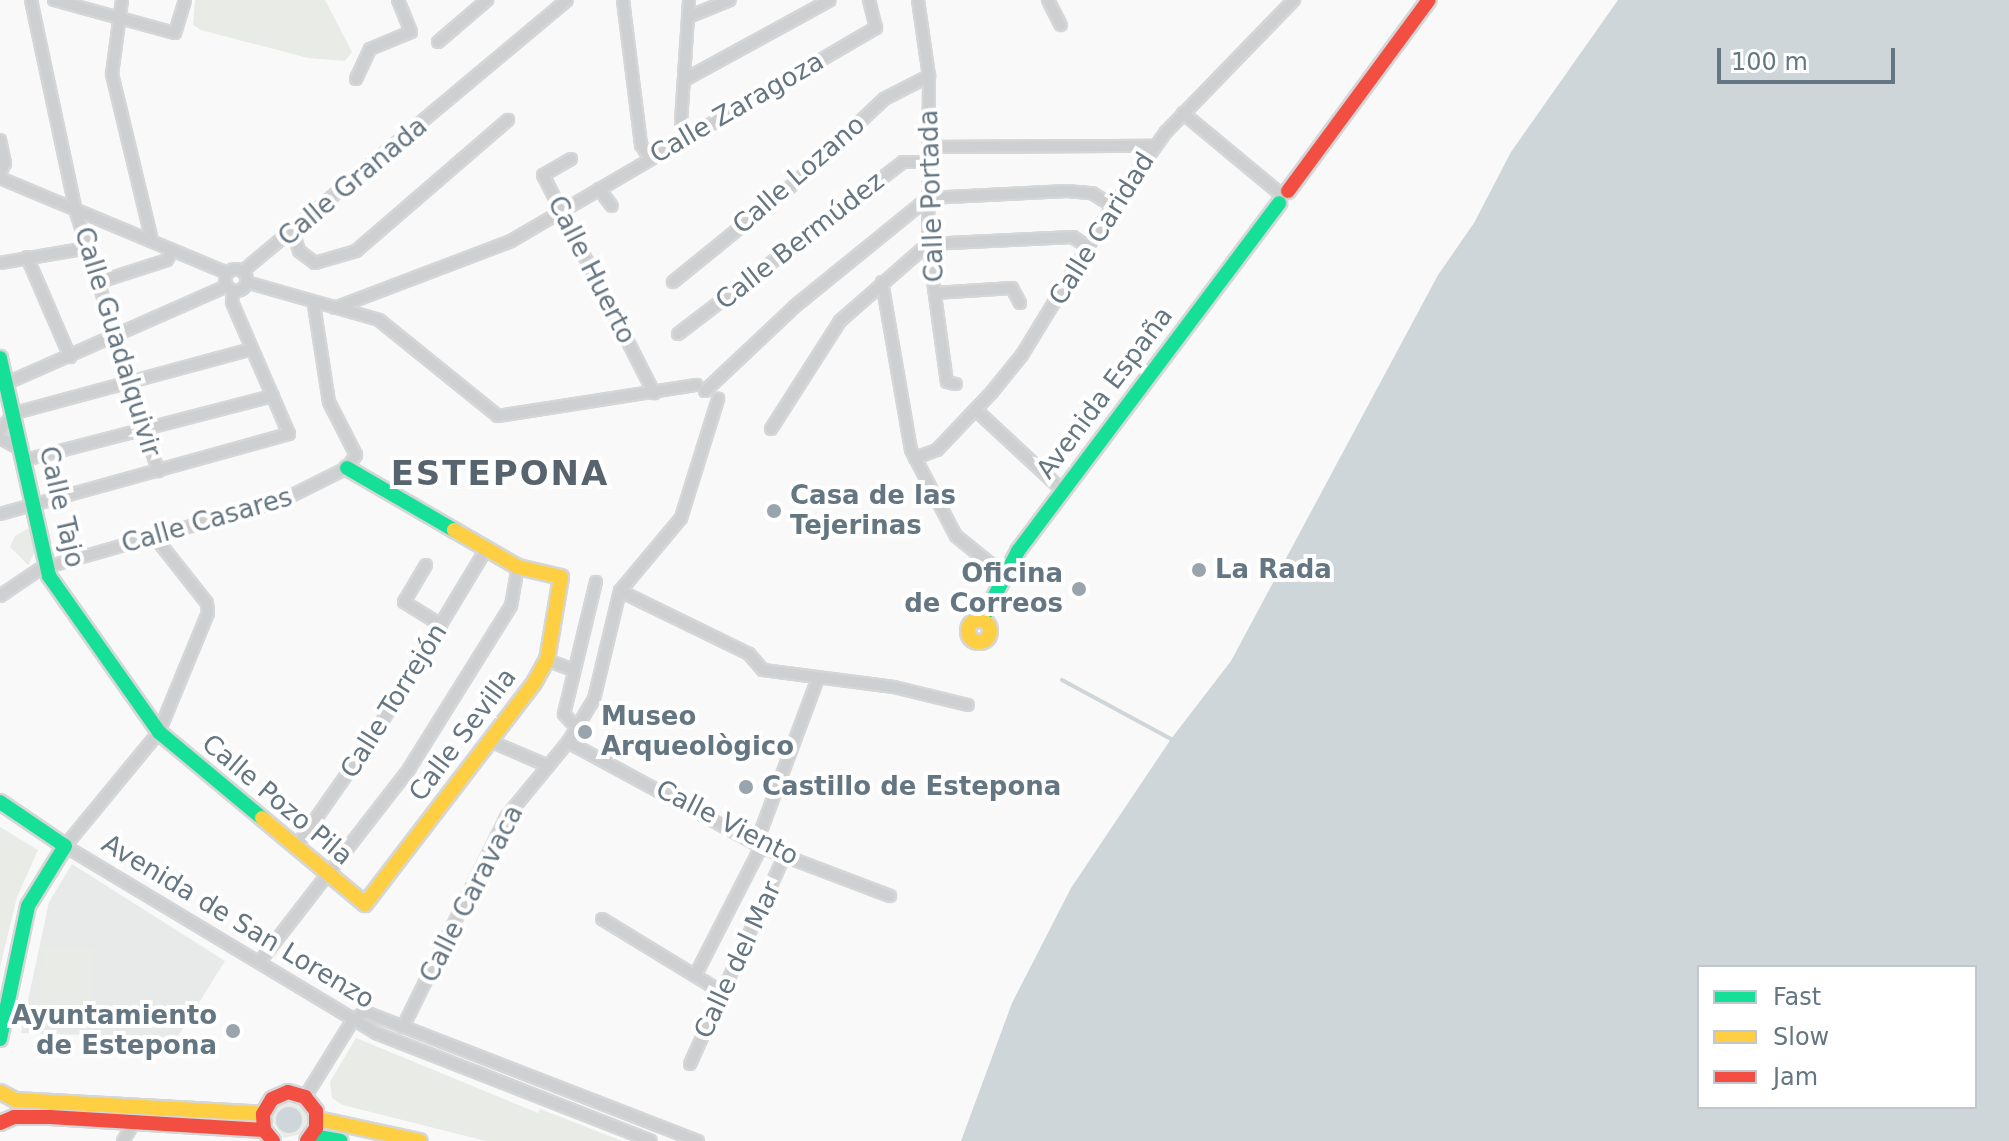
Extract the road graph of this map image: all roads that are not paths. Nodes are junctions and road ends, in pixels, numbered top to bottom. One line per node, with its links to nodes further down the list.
1 (31, 0): 39 (street, Calle Guadalquivir)
2 (54, 0): 18 (street)
3 (122, 0): 18 (street)
4 (185, 0): 18 (street)
5 (398, 0): 22 (street)
6 (487, 0): 20 (street)
7 (567, 0): 41 (street, Calle Granada)
8 (623, 0): 30 (street)
9 (689, 0): 17 (street)
10 (730, 0): 17 (street)
11 (830, 0): 23 (street)
12 (869, 0): 26 (street, Calle Zaragoza)
13 (918, 0): 21 (street, Calle Portada)
14 (1048, 0): 19 (street)
15 (1294, 0): 24 (street, Calle Caridad)
16 (1429, 0): 35 (street, Avenida España)
17 (688, 17): 23 (street)
18 (118, 18): 42 (street)
19 (1061, 25)
20 (438, 42)
21 (929, 76): 29 (street, Calle Portada); 52 (street, Calle Lozano)
22 (356, 79)
23 (684, 80): 26 (street)
24 (1183, 113): 28 (street, Calle Caridad); 35 (street)
25 (508, 120): 41 (street)
26 (687, 136): 30 (street, Calle Zaragoza)
27 (0, 140): 33 (street)
28 (1155, 146): 29 (street); 38 (street, Calle Caridad)
29 (929, 147): 32 (street, Calle Portada)
30 (650, 158): 34 (street, Calle Zaragoza)
31 (571, 159): 40 (street, Calle Huerto)
32 (928, 162): 36 (street, Calle Portada); 59 (street, Calle Bermúdez)
33 (0, 176): 39 (street)
34 (599, 189): 37 (street); 40 (street, Calle Zaragoza)
35 (1282, 195): 80 (street, Avenida España)
36 (928, 198): 38 (street); 43 (street, Calle Portada); 67 (street)
37 (612, 206)
38 (1113, 206): 44 (street, Calle Caridad)
39 (76, 212): 42 (street); 45 (street, Calle Guadalquivir)
40 (560, 213): 58 (street, Calle Zaragoza); 67 (street, Calle Huerto)
41 (293, 232): 50 (street, Calle Granada)
42 (152, 241): 46 (street)
43 (928, 244): 44 (street); 53 (street); 55 (street, Calle Portada)
44 (1088, 247): 70 (street, Calle Caridad)
45 (88, 248): 47 (street); 51 (street, Calle Guadalquivir)
46 (171, 252): 49 (street); 51 (street)
47 (27, 257): 48 (street); 62 (street)
48 (0, 263)
49 (227, 273): 50 (street); 54 (street)
50 (244, 276): 54 (street, Calle Granada); 57 (street)
51 (99, 282): 60 (street, Calle Guadalquivir)
52 (673, 282)
53 (882, 282): 73 (street); 77 (street)
54 (230, 288): 60 (street, Calle Granada); 61 (street)
55 (935, 293): 56 (street); 66 (street, Calle Portada)
56 (1020, 303)
57 (314, 305): 58 (street); 78 (street, Calle Casares)
58 (335, 308): 67 (street)
59 (678, 334)
60 (116, 337): 62 (street, Calle Granada); 65 (street, Calle Guadalquivir)
61 (252, 349): 65 (street); 68 (street)
62 (70, 357): 64 (street, Calle Granada)
63 (0, 358): 64 (street, Calle Tajo)
64 (7, 383): 71 (street, Calle Tajo)
65 (130, 383): 71 (street); 72 (street, Calle Guadalquivir)
66 (956, 384)
67 (654, 393)
68 (273, 396): 72 (street); 79 (street)
69 (718, 399): 90 (street)
70 (976, 410): 77 (street, Calle Caridad); 80 (street)
71 (15, 413): 74 (street); 76 (street, Calle Tajo)
72 (144, 429): 76 (street); 79 (street, Calle Guadalquivir)
73 (771, 429)
74 (0, 430)
75 (0, 438): 76 (street)
76 (23, 454): 81 (street, Calle Tajo)
77 (915, 458): 88 (street)
78 (347, 468): 83 (street, Calle Casares); 84 (street)
79 (158, 471): 81 (street)
80 (1062, 490): 88 (street, Avenida España)
81 (35, 505): 82 (street); 86 (street, Calle Tajo)
82 (0, 514)
83 (154, 536): 86 (street, Calle Casares); 99 (street)
84 (486, 549): 87 (street); 93 (street, Calle Torrejón)
85 (426, 565): 93 (street)
86 (46, 567): 91 (street, Calle Casares); 99 (street, Calle Tajo)
87 (518, 567): 94 (street, Calle Sevilla); 108 (street)
88 (1003, 574): 92 (street, Avenida España)
89 (596, 582): 95 (street)
90 (620, 591): 96 (street); 98 (street, Calle Caravaca)
91 (0, 596)
92 (982, 620)
93 (441, 625): 106 (street, Calle Torrejón)
94 (547, 660): 95 (street); 100 (street, Calle Sevilla)
95 (573, 670): 98 (street)
96 (818, 678): 97 (street); 104 (street)
97 (968, 705)
98 (576, 727): 101 (street, Calle Caravaca)
99 (159, 732): 105 (street); 106 (street, Calle Pozo Pila)
100 (490, 741): 102 (street); 110 (street, Calle Sevilla)
101 (568, 742): 102 (street, Calle Caravaca); 104 (street, Calle Viento)
102 (548, 766): 116 (street, Calle Caravaca)
103 (0, 802): 105 (street, Avenida de San Lorenzo)
104 (758, 845): 107 (street, Calle Viento); 113 (street)
105 (65, 846): 112 (street, Avenida de San Lorenzo); 117 (street)
106 (296, 847): 108 (street, Calle Pozo Pila)
107 (785, 855): 109 (street, Calle Viento); 114 (street, Calle del Mar)
108 (330, 877): 110 (street, Calle Pozo Pila); 112 (street)
109 (890, 896)
110 (365, 904)
111 (602, 919): 113 (street)
112 (261, 960): 115 (street, Avenida de San Lorenzo)
113 (696, 974): 114 (street)
114 (723, 993): 119 (street, Calle del Mar)
115 (353, 1020): 116 (street, Avenida de San Lorenzo); 120 (street, Avenida de San Lorenzo); 125 (street)
116 (403, 1027): 118 (street, Avenida de San Lorenzo)
117 (0, 1036)
118 (466, 1051): 120 (street); 121 (street, Avenida de San Lorenzo)
119 (690, 1064)
120 (459, 1066): 123 (street, Avenida de San Lorenzo)
121 (529, 1075): 123 (street); 126 (street, Avenida de San Lorenzo)
122 (0, 1081): 124 (street)
123 (522, 1091): 132 (street, Avenida de San Lorenzo)
124 (8, 1096): 127 (street); 129 (street)
125 (305, 1097): 127 (street); 128 (street)
126 (619, 1111): 131 (street, Avenida de San Lorenzo); 132 (street)
127 (263, 1114): 133 (street)
128 (318, 1119): 135 (street); 138 (street)
129 (7, 1120): 130 (street)
130 (135, 1121): 133 (street); 136 (street)
131 (654, 1124): 134 (street); 140 (street, Avenida de San Lorenzo)
132 (613, 1126): 134 (street, Avenida de San Lorenzo)
133 (269, 1136)
134 (640, 1136): 139 (street, Avenida de San Lorenzo)
135 (310, 1138): 137 (street)
136 (123, 1141)
137 (341, 1141)
138 (420, 1141)
139 (651, 1141)
140 (698, 1141)

